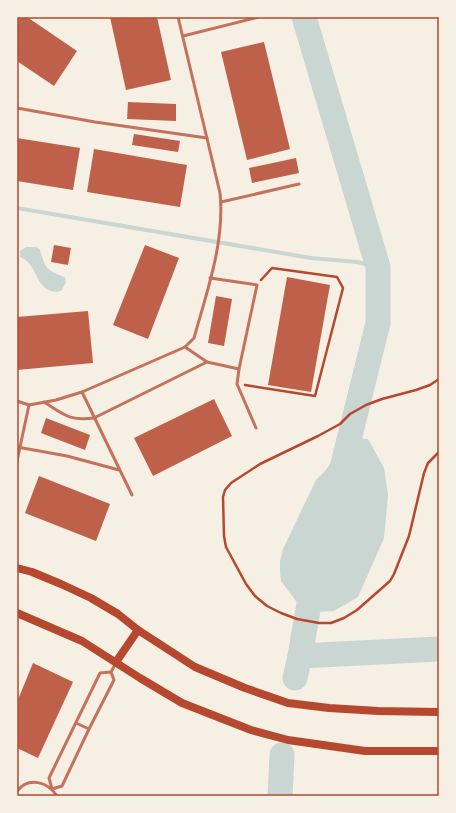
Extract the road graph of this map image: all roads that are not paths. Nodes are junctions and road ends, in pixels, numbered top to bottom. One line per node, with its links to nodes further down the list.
1 (178, 17): 3 (lane)
2 (259, 17): 3 (lane)
3 (183, 36): 5 (lane)
4 (17, 108): 5 (lane)
5 (207, 138): 7 (lane)
6 (299, 184): 7 (lane)
7 (221, 202): 8 (lane)
8 (210, 278): 9 (lane); 11 (lane)
9 (185, 347): 10 (lane); 12 (lane)
10 (207, 362): 11 (lane); 16 (lane)
11 (239, 369): 17 (lane)
12 (82, 392): 14 (lane); 16 (lane)
13 (17, 401): 15 (lane)
14 (44, 402): 15 (lane); 16 (lane)
15 (29, 405): 18 (lane)
16 (94, 418): 20 (lane)
17 (256, 428)
18 (18, 447): 19 (lane); 20 (lane)
19 (17, 461)
20 (119, 470): 21 (lane)
21 (132, 495)
22 (17, 568): 24 (main road)
23 (17, 613): 25 (main road)
24 (138, 630): 25 (main road); 27 (main road)
25 (116, 662): 26 (lane); 30 (main road)
26 (111, 672): 28 (lane); 29 (lane)
27 (439, 712)
28 (76, 723): 29 (lane); 31 (lane)
29 (88, 729): 31 (lane)
30 (439, 751)
31 (52, 789): 32 (lane); 33 (lane)
32 (17, 791)
33 (57, 796)

